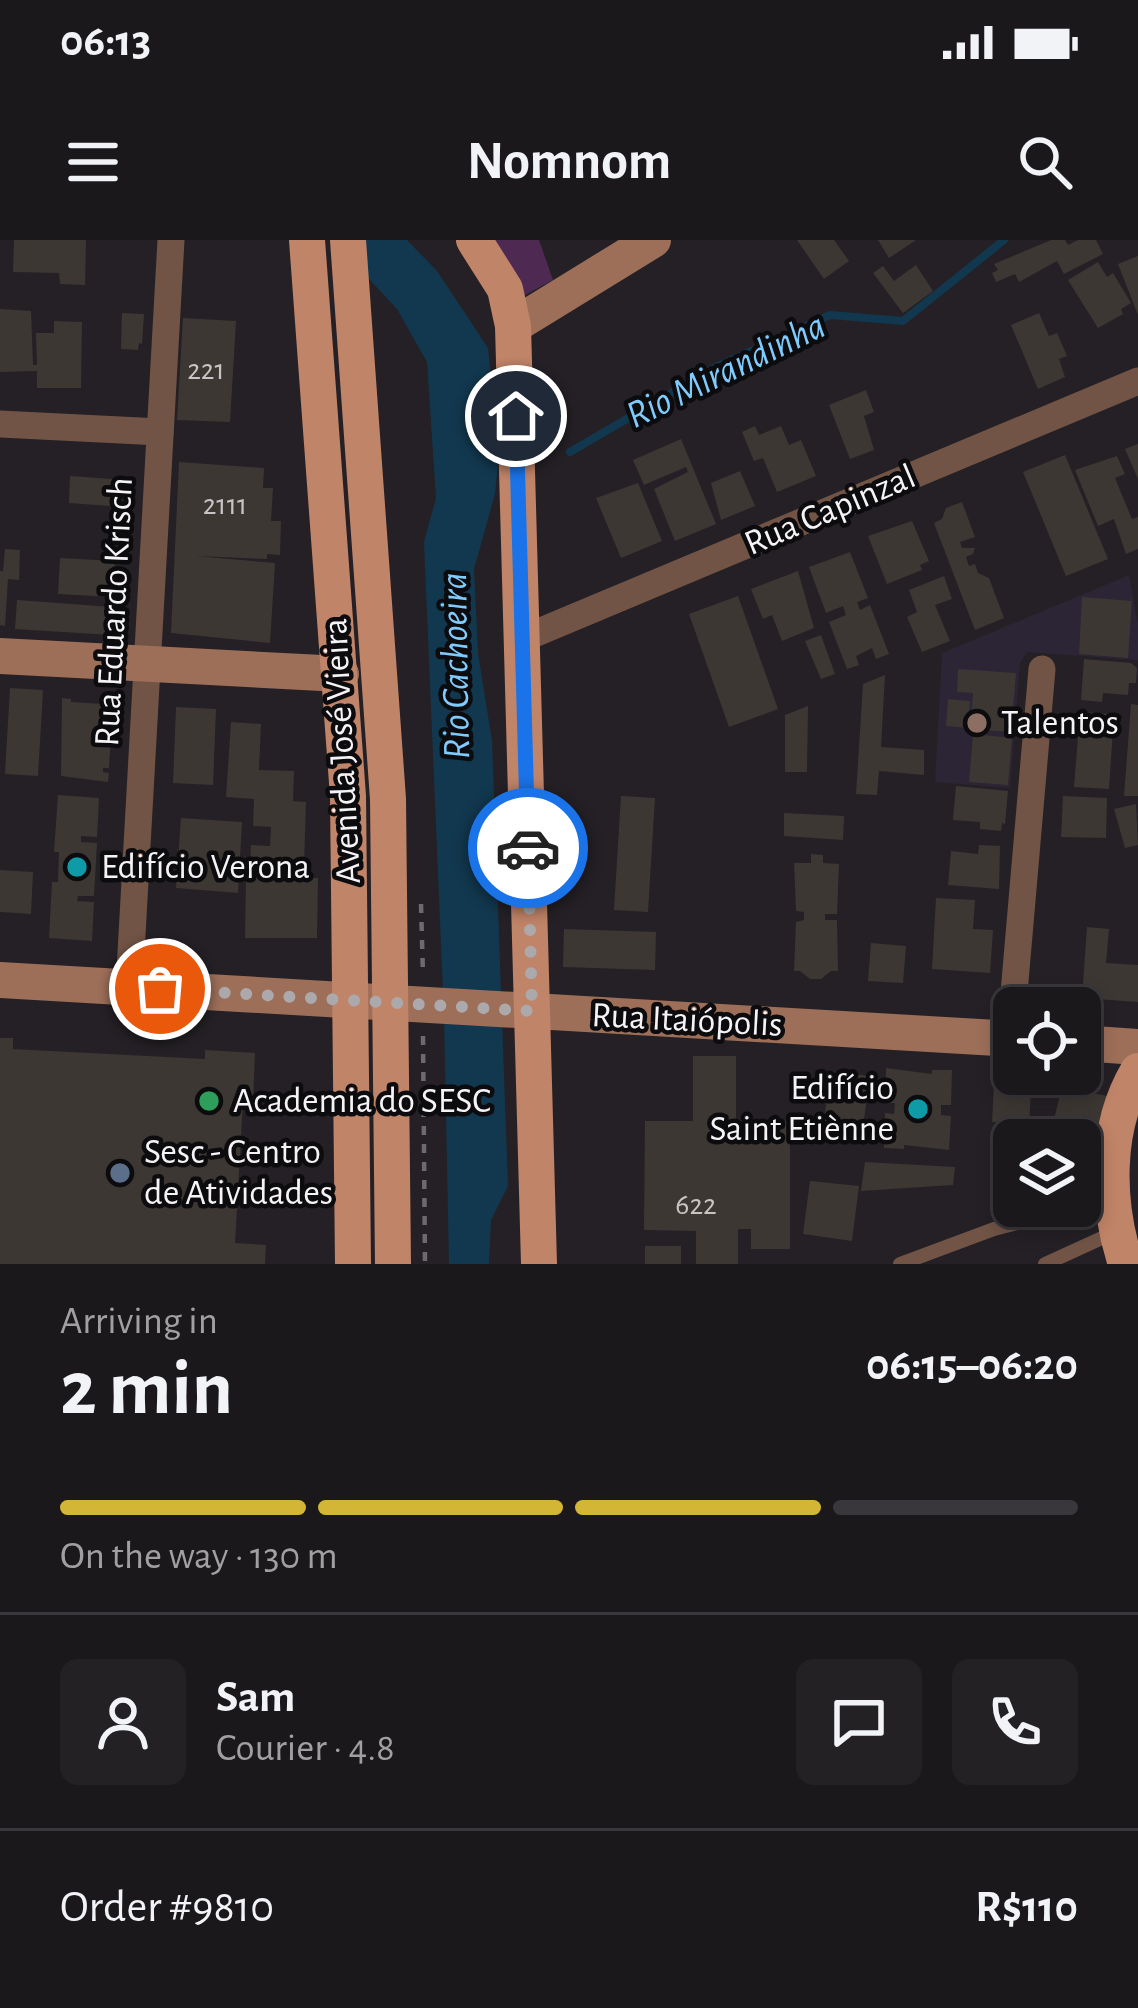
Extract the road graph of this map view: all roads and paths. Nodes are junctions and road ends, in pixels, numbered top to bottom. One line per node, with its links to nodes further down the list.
1 (171, 240): 9 (street, Rua Eduardo Krisch)
2 (307, 240): 14 (main road, Avenida José Vieira)
3 (348, 240): 19 (main road, Avenida José Vieira)
4 (474, 240): 6 (main road)
5 (653, 240): 6 (main road)
6 (513, 326): 10 (main road)
7 (1138, 381): 10 (street, Rua Capinzal)
8 (0, 424): 9 (street)
9 (160, 433): 12 (street, Rua Eduardo Krisch)
10 (522, 640): 20 (main road)
11 (0, 656): 12 (main road)
12 (147, 664): 14 (main road); 17 (street, Rua Eduardo Krisch)
13 (1042, 670): 16 (street)
14 (341, 674): 18 (main road, Avenida José Vieira)
15 (0, 980): 17 (main road, Rua Itaiópolis)
16 (1016, 987)
17 (129, 988): 18 (main road, Rua Itaiópolis)
18 (350, 1000): 19 (main road, Rua Itaiópolis); 27 (main road, Avenida José Vieira)
19 (392, 1003): 20 (main road, Rua Itaiópolis); 28 (main road, Avenida José Vieira)
20 (521, 1010): 21 (main road, Rua Itaiópolis); 29 (main road)
21 (993, 1038)
22 (1101, 1044): 23 (main road)
23 (1138, 1047)
24 (1138, 1071): 26 (main road)
25 (1138, 1105): 26 (main road)
26 (1116, 1216): 30 (lane); 31 (lane)
27 (353, 1264)
28 (393, 1264)
29 (539, 1264)
30 (900, 1264)
31 (1045, 1264)

